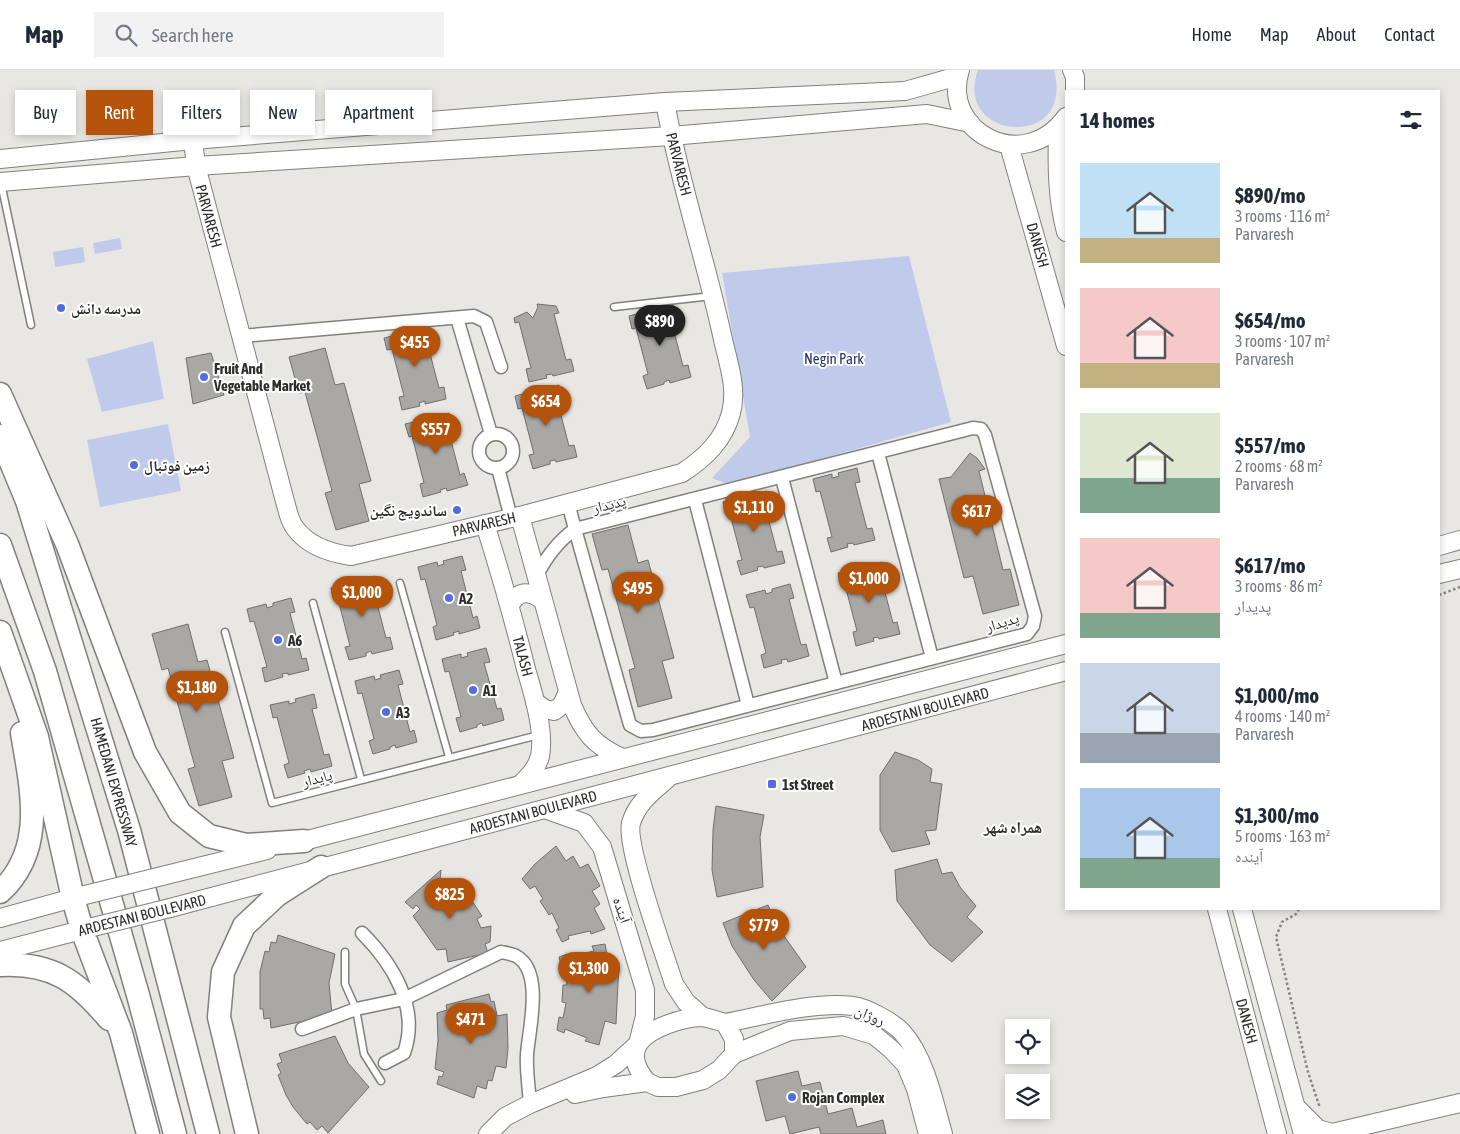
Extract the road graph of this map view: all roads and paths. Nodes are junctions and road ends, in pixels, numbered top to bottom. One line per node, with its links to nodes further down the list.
1 (1072, 70): 3 (street)
2 (959, 73): 4 (street); 5 (street)
3 (1075, 90)
4 (665, 102): 7 (street, PARVARESH); 8 (street)
5 (970, 123): 7 (street); 9 (street)
6 (1062, 123): 9 (street); 13 (street, DANESH)
7 (671, 136): 11 (street); 14 (street, PARVARESH)
8 (192, 140): 10 (street); 11 (street, PARVARESH)
9 (1009, 145): 19 (street, DANESH)
10 (0, 159)
11 (196, 166): 12 (street); 18 (street, PARVARESH)
12 (0, 182): 17 (lane)
13 (1065, 228)
14 (714, 296): 15 (lane); 28 (street, PARVARESH)
15 (614, 307)
16 (456, 318): 18 (street); 20 (street); 22 (street)
17 (31, 325)
18 (240, 336): 30 (street, PARVARESH)
19 (1065, 342)
20 (501, 367)
21 (0, 394): 62 (highway)
22 (491, 434): 25 (street); 25 (street)
23 (0, 436): 93 (highway, HAMEDANI EXPRESSWAY)
24 (878, 453): 26 (street, پدیدار); 48 (street); 48 (street, پدیدار)
25 (498, 468): 29 (street)
26 (782, 478): 27 (street, پدیدار); 51 (street)
27 (695, 500): 31 (street, پدیدار); 54 (street)
28 (568, 503): 29 (street, PARVARESH); 31 (street)
29 (515, 517): 30 (street, PARVARESH); 37 (street)
30 (485, 524): 43 (street, TALASH)
31 (575, 529): 37 (street, پدیدار); 54 (street, پدیدار)
32 (1460, 540): 34 (street)
33 (0, 545): 92 (highway)
34 (1440, 546)
35 (1460, 569): 36 (street)
36 (1440, 574)
37 (536, 577): 41 (street)
38 (400, 583): 56 (lane)
39 (1460, 587): 40 (path)
40 (1440, 595)
41 (542, 599): 43 (street); 52 (street)
42 (313, 603): 59 (lane)
43 (510, 605): 53 (street, TALASH)
44 (225, 632): 59 (lane, پایدار)
45 (2, 640): 64 (highway); 65 (highway)
46 (1065, 644): 47 (street, ARDESTANI BOULEVARD)
47 (1034, 653): 50 (street); 57 (street, ARDESTANI BOULEVARD)
48 (932, 658): 51 (street, پدیدار)
49 (1065, 671): 50 (street, ARDESTANI BOULEVARD)
50 (1042, 677): 58 (street, ARDESTANI BOULEVARD)
51 (836, 682): 54 (street, پدیدار)
52 (567, 694): 53 (street); 57 (street)
53 (535, 702): 55 (street, TALASH)
54 (748, 705)
55 (540, 735): 56 (lane, پایدار); 60 (street, TALASH)
56 (449, 757): 59 (lane, پایدار)
57 (622, 758): 60 (street, ARDESTANI BOULEVARD)
58 (670, 777): 61 (street, ARDESTANI BOULEVARD); 77 (street)
59 (361, 780)
60 (521, 784): 62 (street, ARDESTANI BOULEVARD)
61 (545, 809): 63 (street, ARDESTANI BOULEVARD); 81 (street, آینده)
62 (304, 841): 65 (street, ARDESTANI BOULEVARD, bridge)
63 (322, 867): 70 (street, ARDESTANI BOULEVARD, bridge); 94 (highway)
64 (0, 892)
65 (79, 896): 69 (street, ARDESTANI BOULEVARD); 70 (highway)
66 (1217, 910): 98 (street, DANESH)
67 (1242, 910): 88 (street, DANESH)
68 (1298, 910): 90 (path)
69 (0, 918)
70 (88, 929): 72 (street, ARDESTANI BOULEVARD); 80 (highway)
71 (362, 934): 75 (street)
72 (0, 950)
73 (345, 952): 76 (lane)
74 (0, 965): 80 (highway)
75 (404, 999): 76 (street); 83 (street); 87 (street)
76 (356, 1009): 79 (street); 84 (lane)
77 (703, 1017): 78 (street); 81 (street)
78 (725, 1023): 82 (street); 97 (street, روژان)
79 (302, 1029)
80 (121, 1033): 91 (highway)
81 (638, 1044): 85 (street); 87 (street)
82 (734, 1054): 85 (street); 96 (street, روژان)
83 (385, 1063)
84 (381, 1081)
85 (647, 1082): 87 (street)
86 (1460, 1103): 89 (street)
87 (530, 1104): 95 (street)
88 (1296, 1106): 89 (street); 99 (street, DANESH)
89 (1411, 1116): 100 (street)
90 (1324, 1117)
91 (148, 1134)
92 (175, 1134)
93 (208, 1134)
94 (246, 1134)
95 (488, 1134)
96 (928, 1134)
97 (943, 1134)
98 (1277, 1134)
99 (1303, 1134)
100 (1395, 1134)

